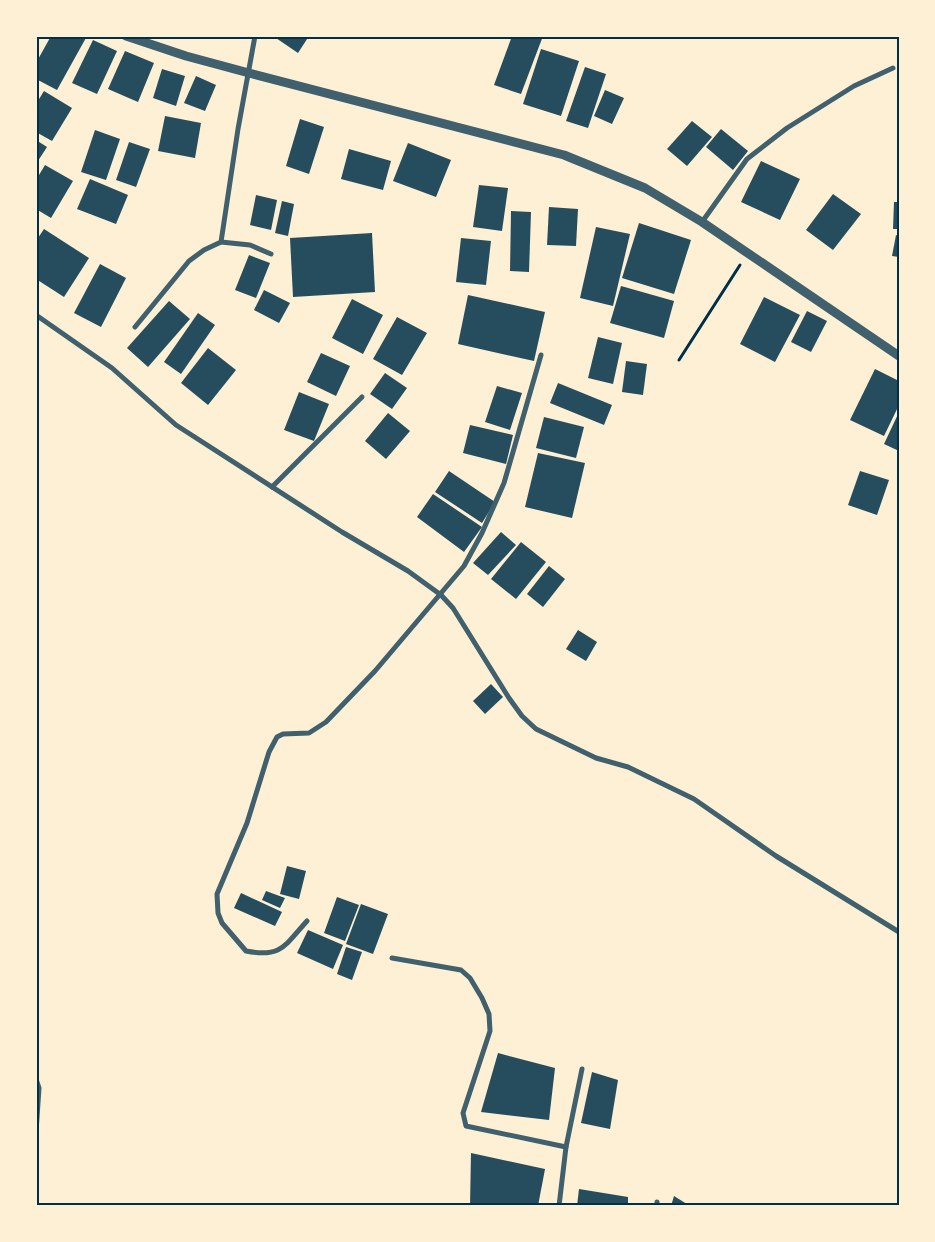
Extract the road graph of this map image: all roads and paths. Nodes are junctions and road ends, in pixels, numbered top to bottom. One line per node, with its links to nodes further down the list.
1 (126, 36): 4 (street)
2 (255, 36): 4 (street)
3 (893, 68): 5 (street)
4 (249, 73): 5 (street); 6 (street)
5 (702, 222): 8 (street)
6 (221, 242): 7 (street); 10 (street)
7 (271, 254)
8 (747, 254): 12 (street); 13 (path)
9 (36, 315): 15 (street)
10 (134, 327)
11 (541, 355): 16 (street)
12 (899, 356)
13 (679, 360)
14 (362, 397): 15 (street)
15 (272, 486): 16 (street)
16 (441, 595): 17 (street); 18 (street)
17 (307, 921)
18 (899, 932)
19 (392, 958): 23 (street)
20 (582, 1069): 23 (street)
21 (36, 1079): 22 (street)
22 (36, 1132)
23 (566, 1147): 24 (street)
24 (559, 1206)

